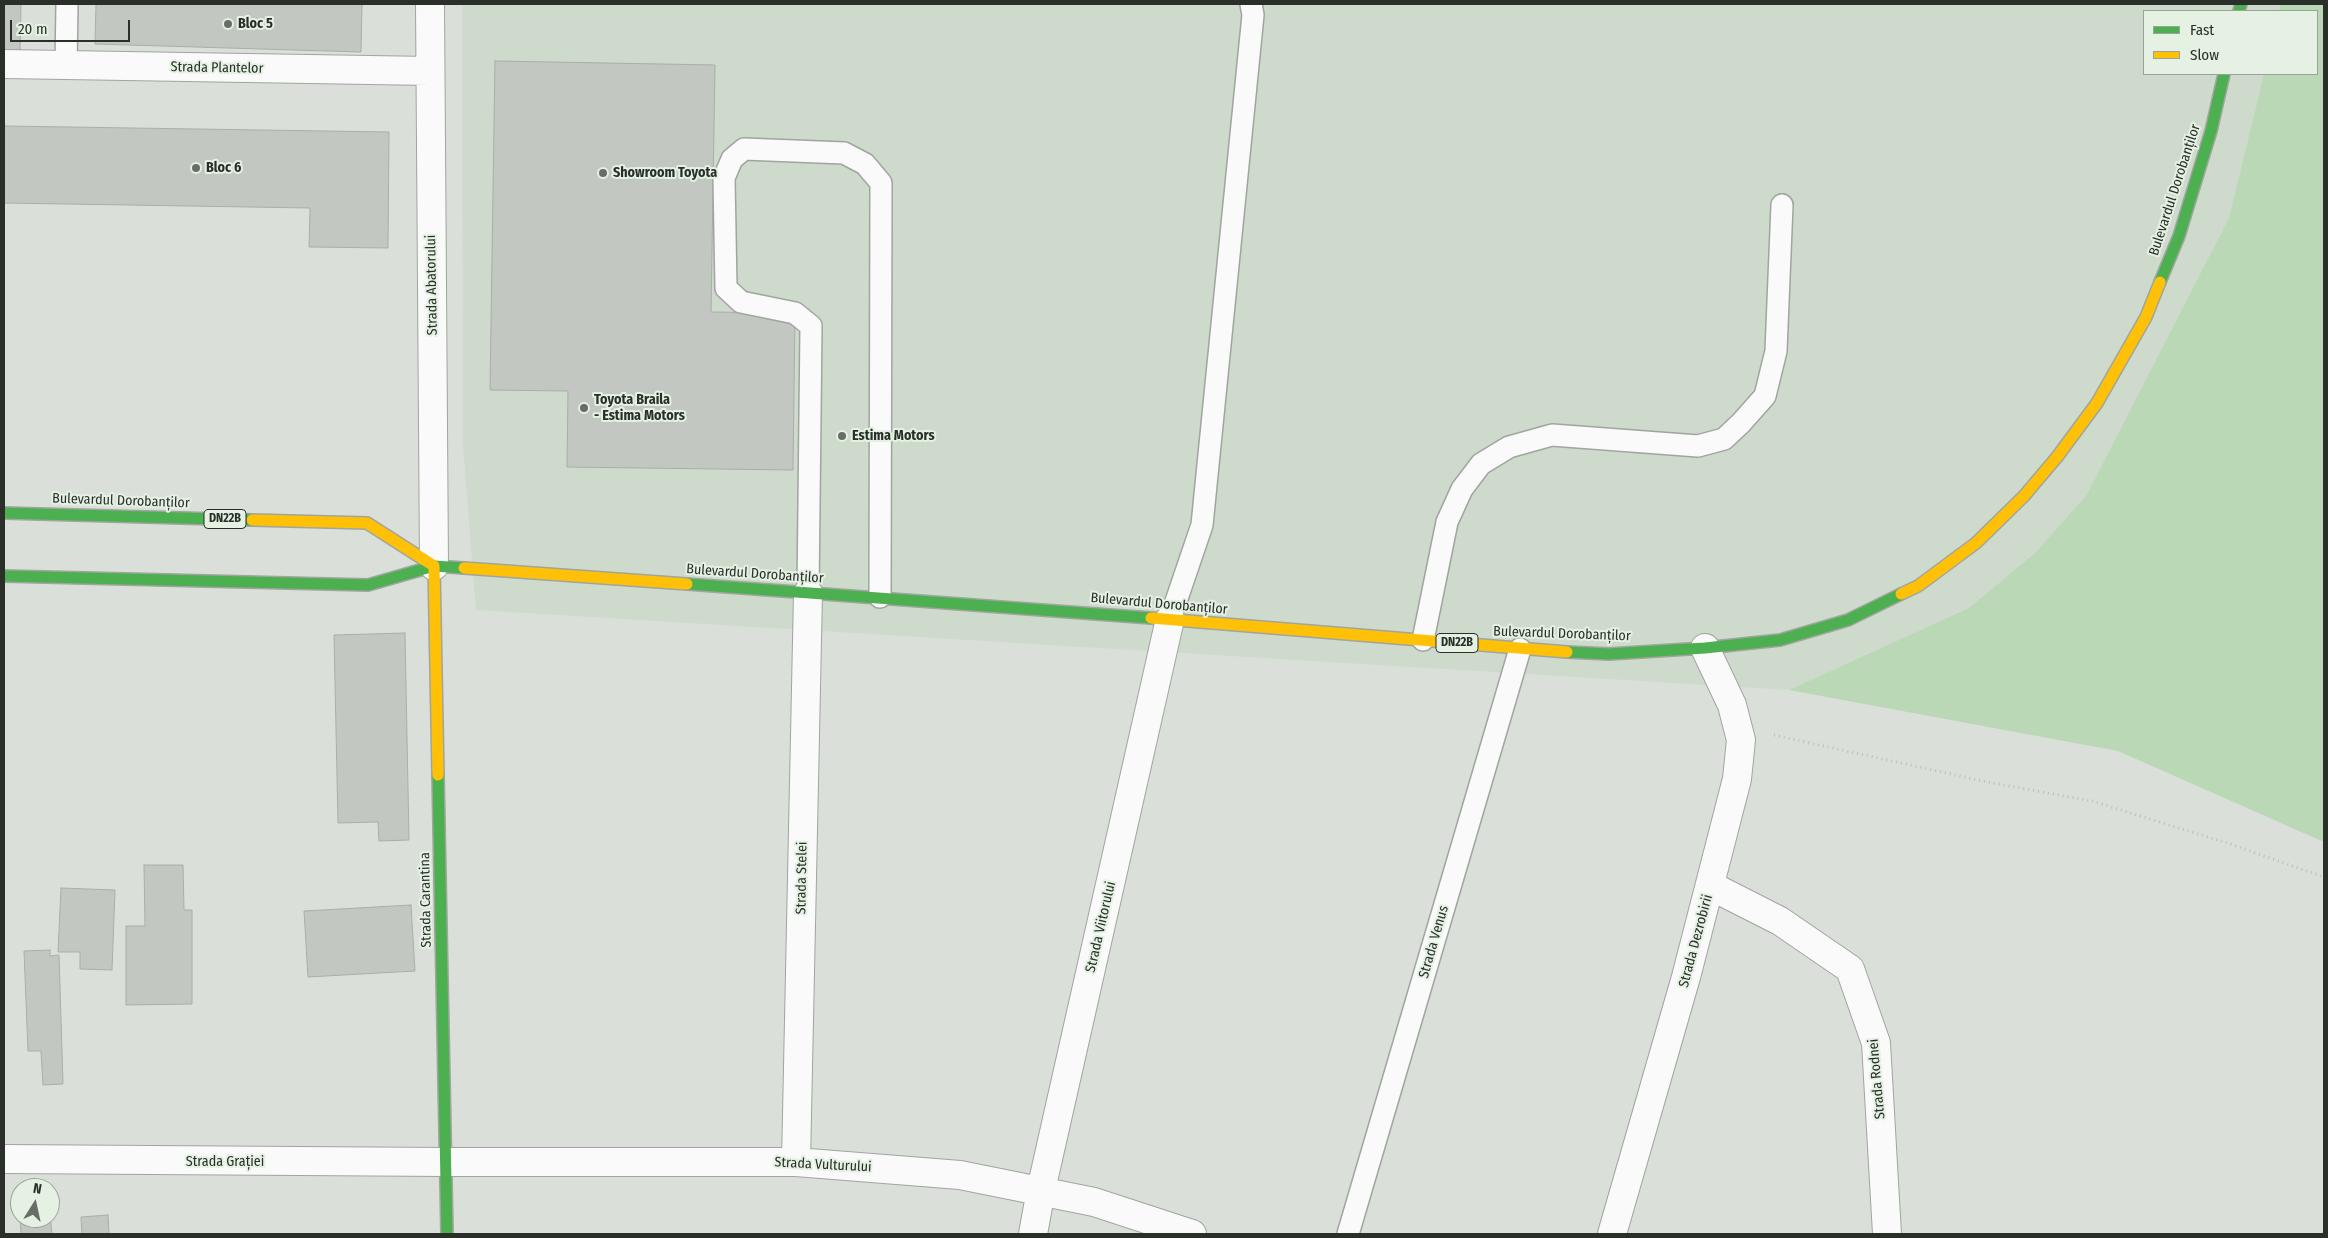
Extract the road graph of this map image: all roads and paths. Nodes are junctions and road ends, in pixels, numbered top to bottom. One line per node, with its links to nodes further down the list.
1 (67, 4): 5 (lane)
2 (430, 4): 6 (street, Strada Abatorului)
3 (1251, 4): 14 (lane)
4 (4, 64): 5 (street, Strada Plantelor)
5 (66, 66): 6 (street, Strada Plantelor)
6 (430, 71): 10 (street, Strada Abatorului)
7 (2224, 75): 16 (main road, Bulevardul Dorobanților / DN22B)
8 (1782, 205): 15 (lane)
9 (4, 513): 10 (main road, Bulevardul Dorobanților / DN22B)
10 (434, 566): 11 (main road, Bulevardul Dorobanților / DN22B); 12 (main road, Bulevardul Dorobanților / DN22B); 22 (main road, Strada Carantina)
11 (4, 576)
12 (808, 593): 13 (main road, Bulevardul Dorobanților / DN22B); 13 (lane); 23 (street, Strada Stelei)
13 (880, 597): 14 (main road, Bulevardul Dorobanților / DN22B)
14 (1170, 619): 15 (main road, Bulevardul Dorobanților / DN22B); 24 (street, Strada Viitorului)
15 (1423, 640): 17 (main road, Bulevardul Dorobanților / DN22B)
16 (1705, 648): 17 (main road, Bulevardul Dorobanților / DN22B); 18 (street, Strada Dezrobirii)
17 (1520, 649): 28 (lane, Strada Venus)
18 (1741, 740): 19 (path); 20 (street, Strada Dezrobirii)
19 (2324, 877)
20 (1711, 886): 29 (street, Strada Dezrobirii); 30 (street, Strada Rodnei)
21 (4, 1160): 22 (street, Strada Grației)
22 (446, 1162): 23 (street, Strada Vulturului); 25 (main road, Strada Carantina)
23 (796, 1162): 24 (street, Strada Vulturului)
24 (1041, 1190): 26 (street, Strada Viitorului); 27 (street, Strada Vulturului)
25 (448, 1234)
26 (1033, 1234)
27 (1192, 1234)
28 (1348, 1234)
29 (1612, 1234)
30 (1887, 1234)

